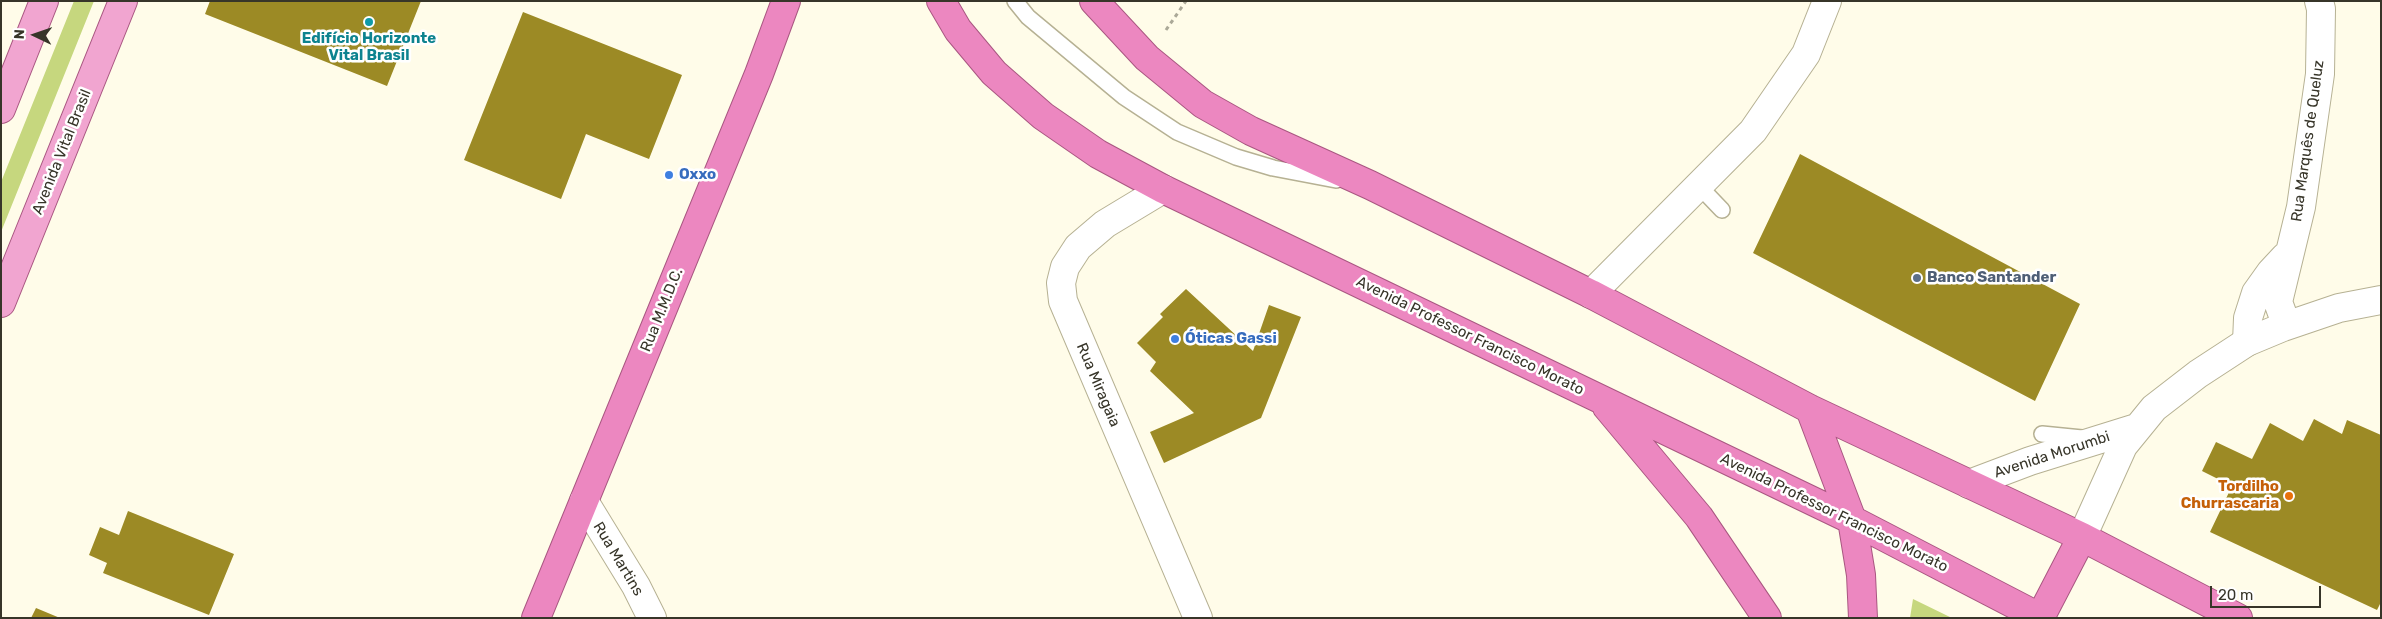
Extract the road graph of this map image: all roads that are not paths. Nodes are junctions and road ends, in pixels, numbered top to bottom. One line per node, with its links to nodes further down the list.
1 (44, 1): 9 (main road)
2 (123, 1): 17 (main road, Avenida Vital Brasil)
3 (786, 1): 25 (highway, Rua M.M.D.C.)
4 (941, 1): 12 (highway, Avenida Professor Francisco Morato)
5 (1015, 1): 10 (lane)
6 (1094, 1): 10 (highway)
7 (1827, 1): 11 (street)
8 (2319, 1): 14 (street, Rua Marquês de Queluz)
9 (1, 109)
10 (1370, 186): 15 (highway)
11 (1699, 186): 13 (lane); 15 (street)
12 (1163, 189): 20 (highway, Avenida Professor Francisco Morato); 30 (street, Rua Miragaia)
13 (1722, 210)
14 (2292, 250): 18 (street, Rua Marquês de Queluz); 19 (street)
15 (1591, 294): 21 (highway)
16 (2381, 300): 18 (street, Avenida Morumbi)
17 (1, 303)
18 (2290, 324): 19 (street, Avenida Morumbi)
19 (2248, 342): 23 (street, Avenida Morumbi)
20 (1599, 399): 26 (highway, Avenida Professor Francisco Morato); 31 (highway)
21 (1810, 409): 24 (highway); 26 (highway)
22 (2042, 434): 23 (lane)
23 (2119, 438): 24 (street, Avenida Morumbi); 27 (street, Avenida Morumbi)
24 (1970, 484): 27 (highway)
25 (584, 501): 28 (highway, Rua M.M.D.C.); 29 (street, Rua Martins)
26 (1852, 520): 32 (highway); 33 (highway, Avenida Professor Francisco Morato)
27 (2082, 537): 33 (highway); 34 (highway)
28 (536, 618)
29 (652, 618)
30 (1198, 618)
31 (1767, 618)
32 (1863, 618)
33 (2040, 618)
34 (2238, 618)

